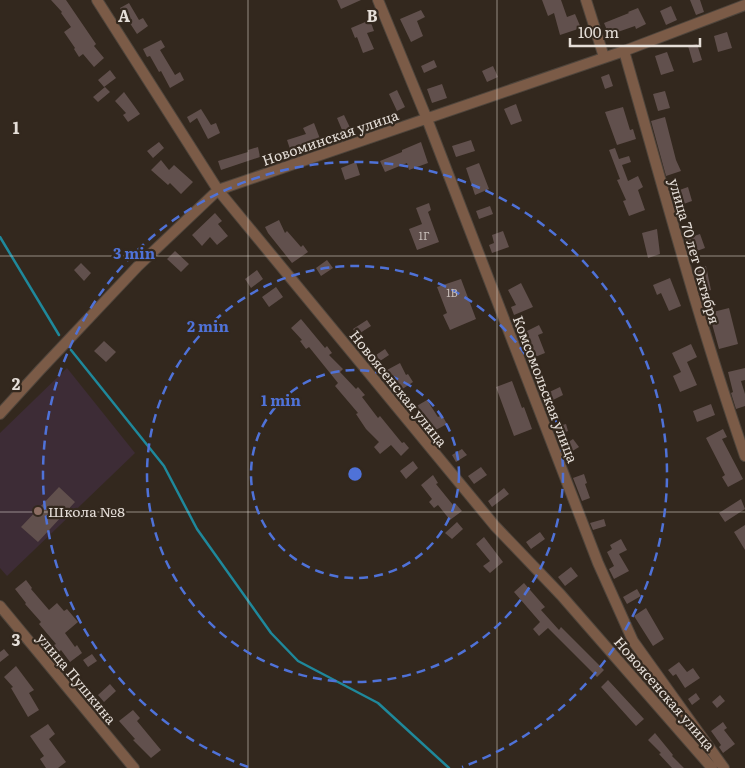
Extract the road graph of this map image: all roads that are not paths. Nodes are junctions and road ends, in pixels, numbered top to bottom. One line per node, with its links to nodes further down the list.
1 (97, 0): 8 (street, Новоясенская улица)
2 (378, 0): 7 (street, Комсомольская улица)
3 (586, 0): 6 (street)
4 (745, 5): 5 (street, Новоминская улица)
5 (624, 51): 6 (street, Новоминская улица); 10 (street, улица 70 лет Октября)
6 (604, 58): 7 (street, Новоминская улица)
7 (427, 119): 8 (street, Новоминская улица); 14 (street, Комсомольская улица)
8 (218, 190): 9 (street, Новоминская улица); 13 (street, Новоясенская улица)
9 (0, 414)
10 (745, 456)
11 (0, 606): 12 (street, улица Пушкина)
12 (134, 768)
13 (712, 768)
14 (724, 768)

